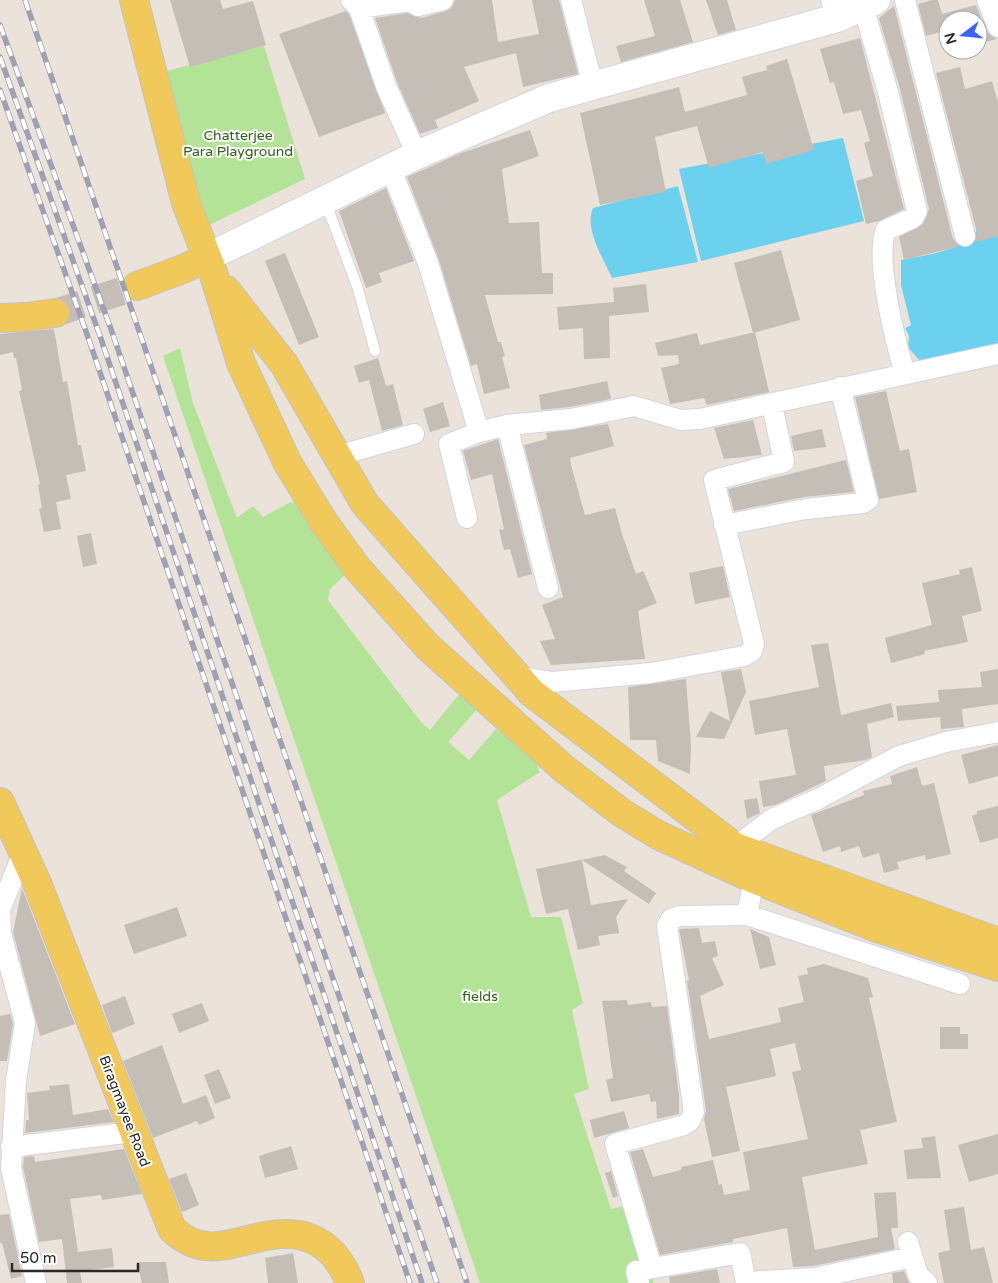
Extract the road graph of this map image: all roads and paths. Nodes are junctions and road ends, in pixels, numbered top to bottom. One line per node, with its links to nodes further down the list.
1 (134, 0): 15 (main road)
2 (443, 0): 7 (street)
3 (571, 0): 10 (street)
4 (905, 0): 14 (street)
5 (987, 0): 9 (street)
6 (870, 3): 8 (main road); 21 (street)
7 (355, 4): 11 (street)
8 (834, 9): 10 (main road)
9 (998, 27)
10 (593, 86): 11 (main road)
11 (417, 155): 12 (main road)
12 (391, 169): 13 (main road); 25 (street)
13 (324, 200): 15 (main road); 19 (lane)
14 (965, 236)
15 (210, 266): 16 (main road); 27 (main road); 36 (main road)
16 (137, 286)
17 (55, 313): 18 (main road)
18 (0, 318)
19 (375, 351)
20 (998, 354): 21 (street)
21 (905, 374): 22 (street)
22 (840, 387): 23 (street); 29 (street)
23 (772, 404): 24 (street); 29 (street)
24 (508, 425): 25 (street); 30 (street)
25 (479, 432): 28 (street)
26 (414, 434): 27 (street)
27 (337, 456): 31 (main road)
28 (467, 518)
29 (724, 525): 31 (street)
30 (548, 588)
31 (517, 676): 35 (main road)
32 (998, 732): 35 (street)
33 (0, 802): 34 (main road, Biragmayee Road)
34 (14, 847): 41 (main road, Biragmayee Road); 42 (street)
35 (734, 847): 38 (main road)
36 (754, 879): 37 (street); 39 (main road)
37 (748, 915): 40 (street); 43 (street)
38 (998, 942)
39 (998, 967)
40 (960, 984)
41 (132, 1132): 42 (street); 45 (main road, Biragmayee Road)
42 (11, 1148): 44 (street)
43 (646, 1275): 46 (street)
44 (36, 1283)
45 (350, 1283)
46 (926, 1283)

